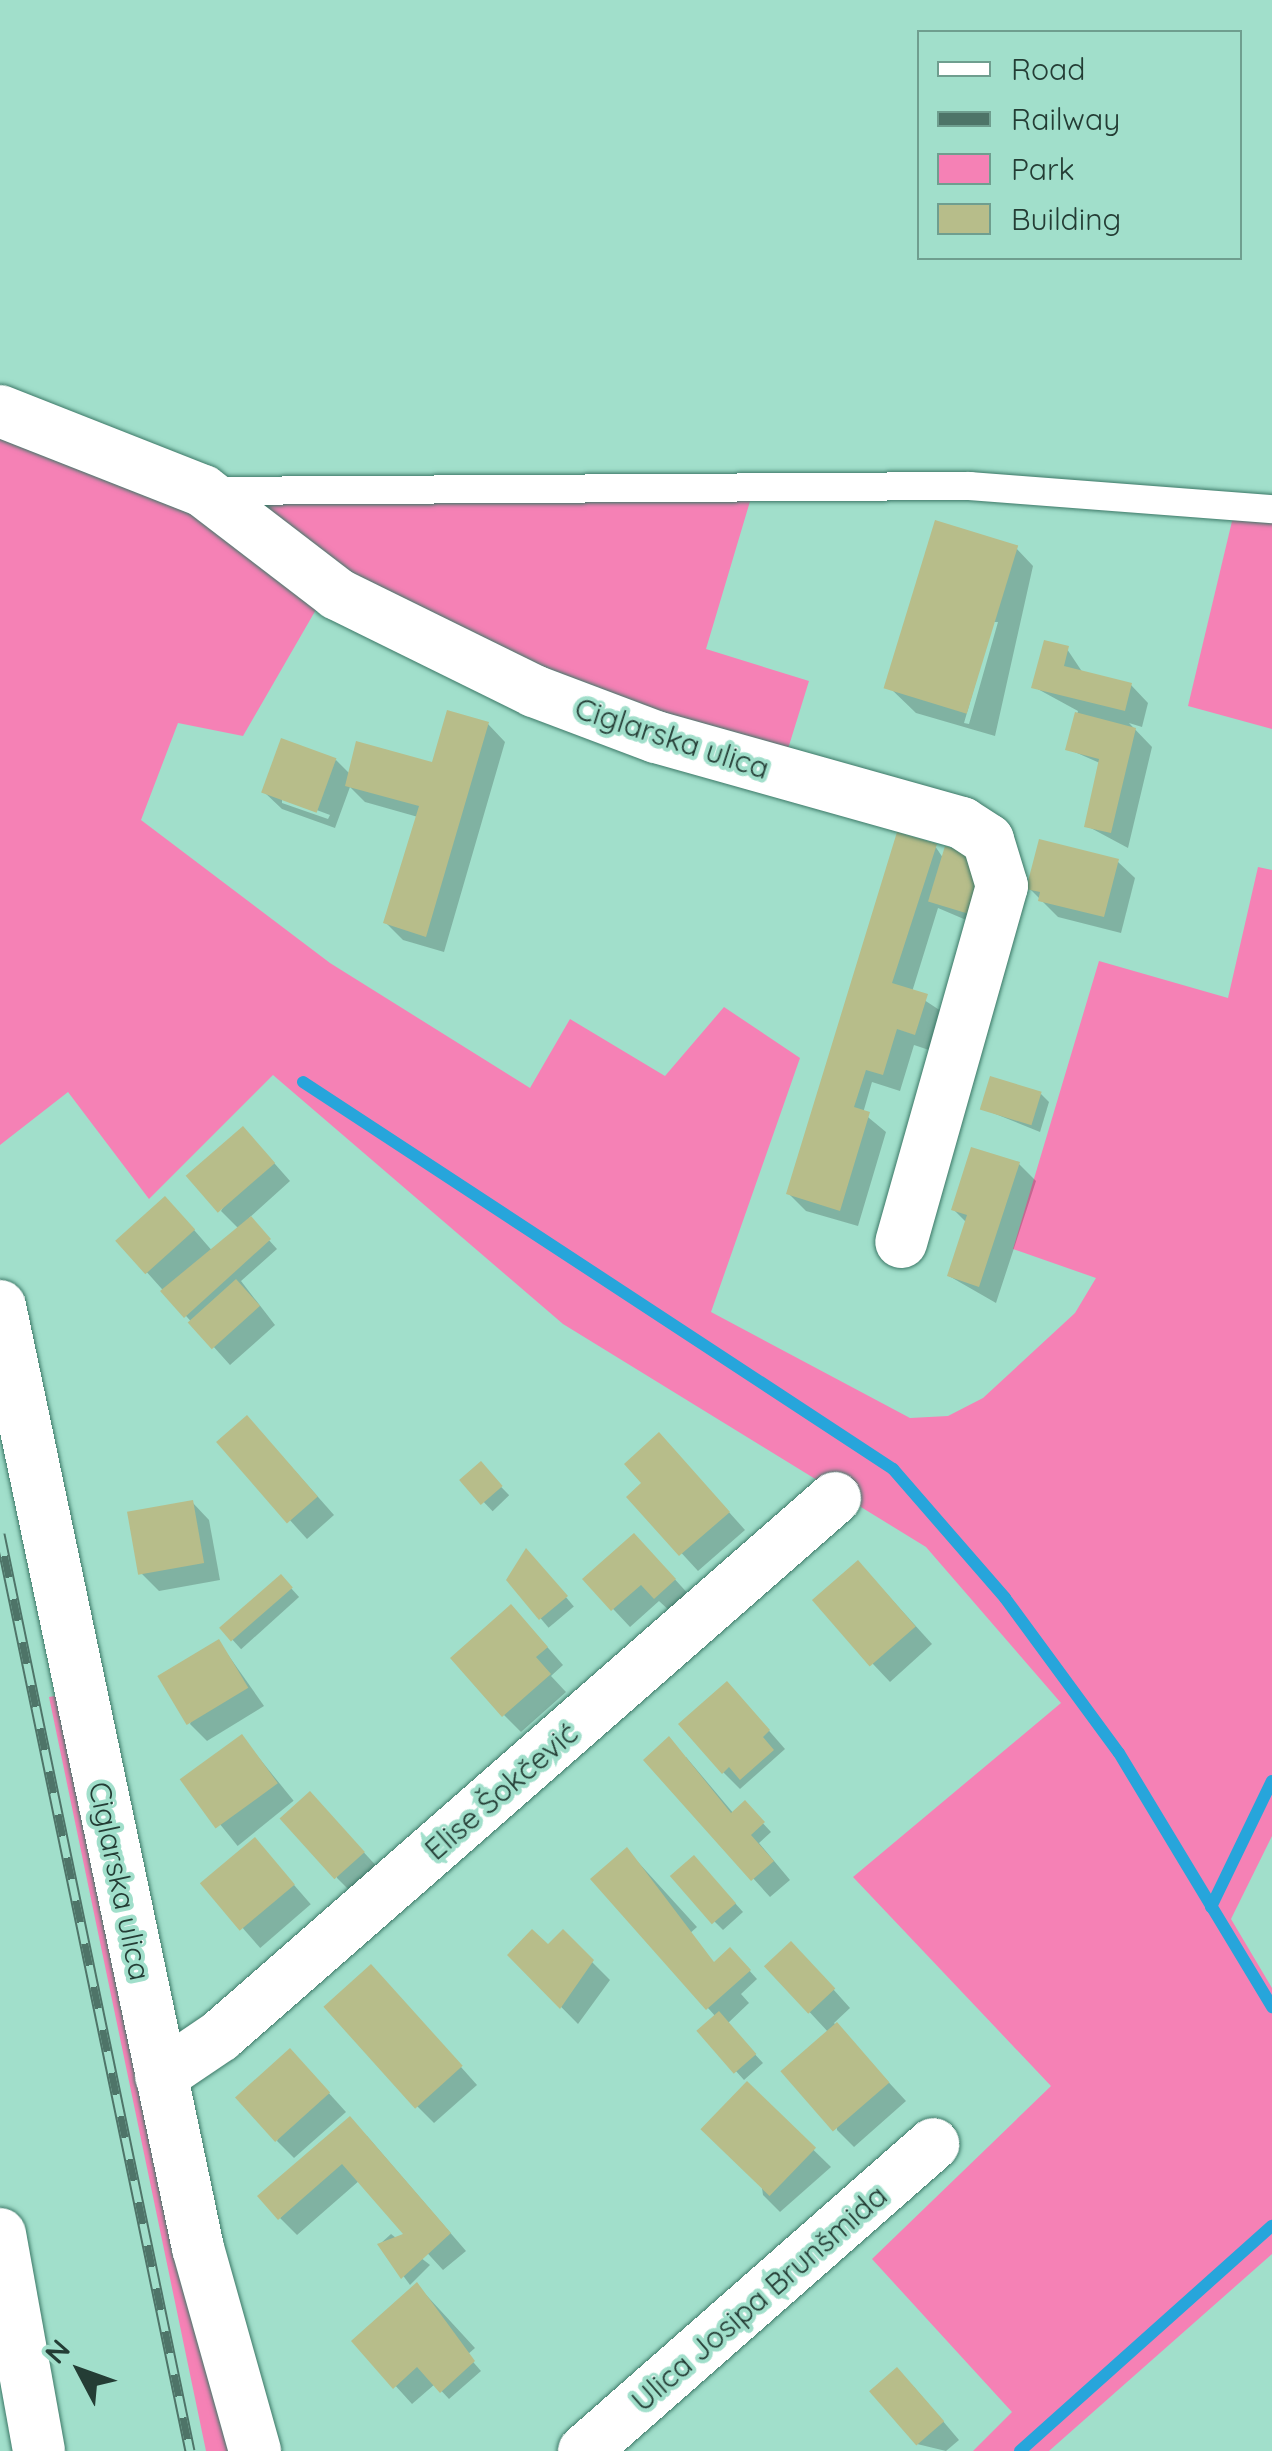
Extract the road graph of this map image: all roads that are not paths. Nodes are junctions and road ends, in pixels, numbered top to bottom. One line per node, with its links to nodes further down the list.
1 (0, 411): 2 (street, Ciglarska ulica)
2 (202, 491): 3 (lane); 4 (street, Ciglarska ulica)
3 (1272, 509)
4 (901, 1242)
5 (0, 1306): 7 (street, Ciglarska ulica)
6 (835, 1498): 7 (street, Elise Šokčević)
7 (161, 2076): 12 (street, Ciglarska ulica)
8 (934, 2144): 13 (street, Ulica Josipa Brunšmida)
9 (0, 2234): 10 (street)
10 (14, 2394): 11 (street)
11 (39, 2451)
12 (255, 2451)
13 (584, 2451)

